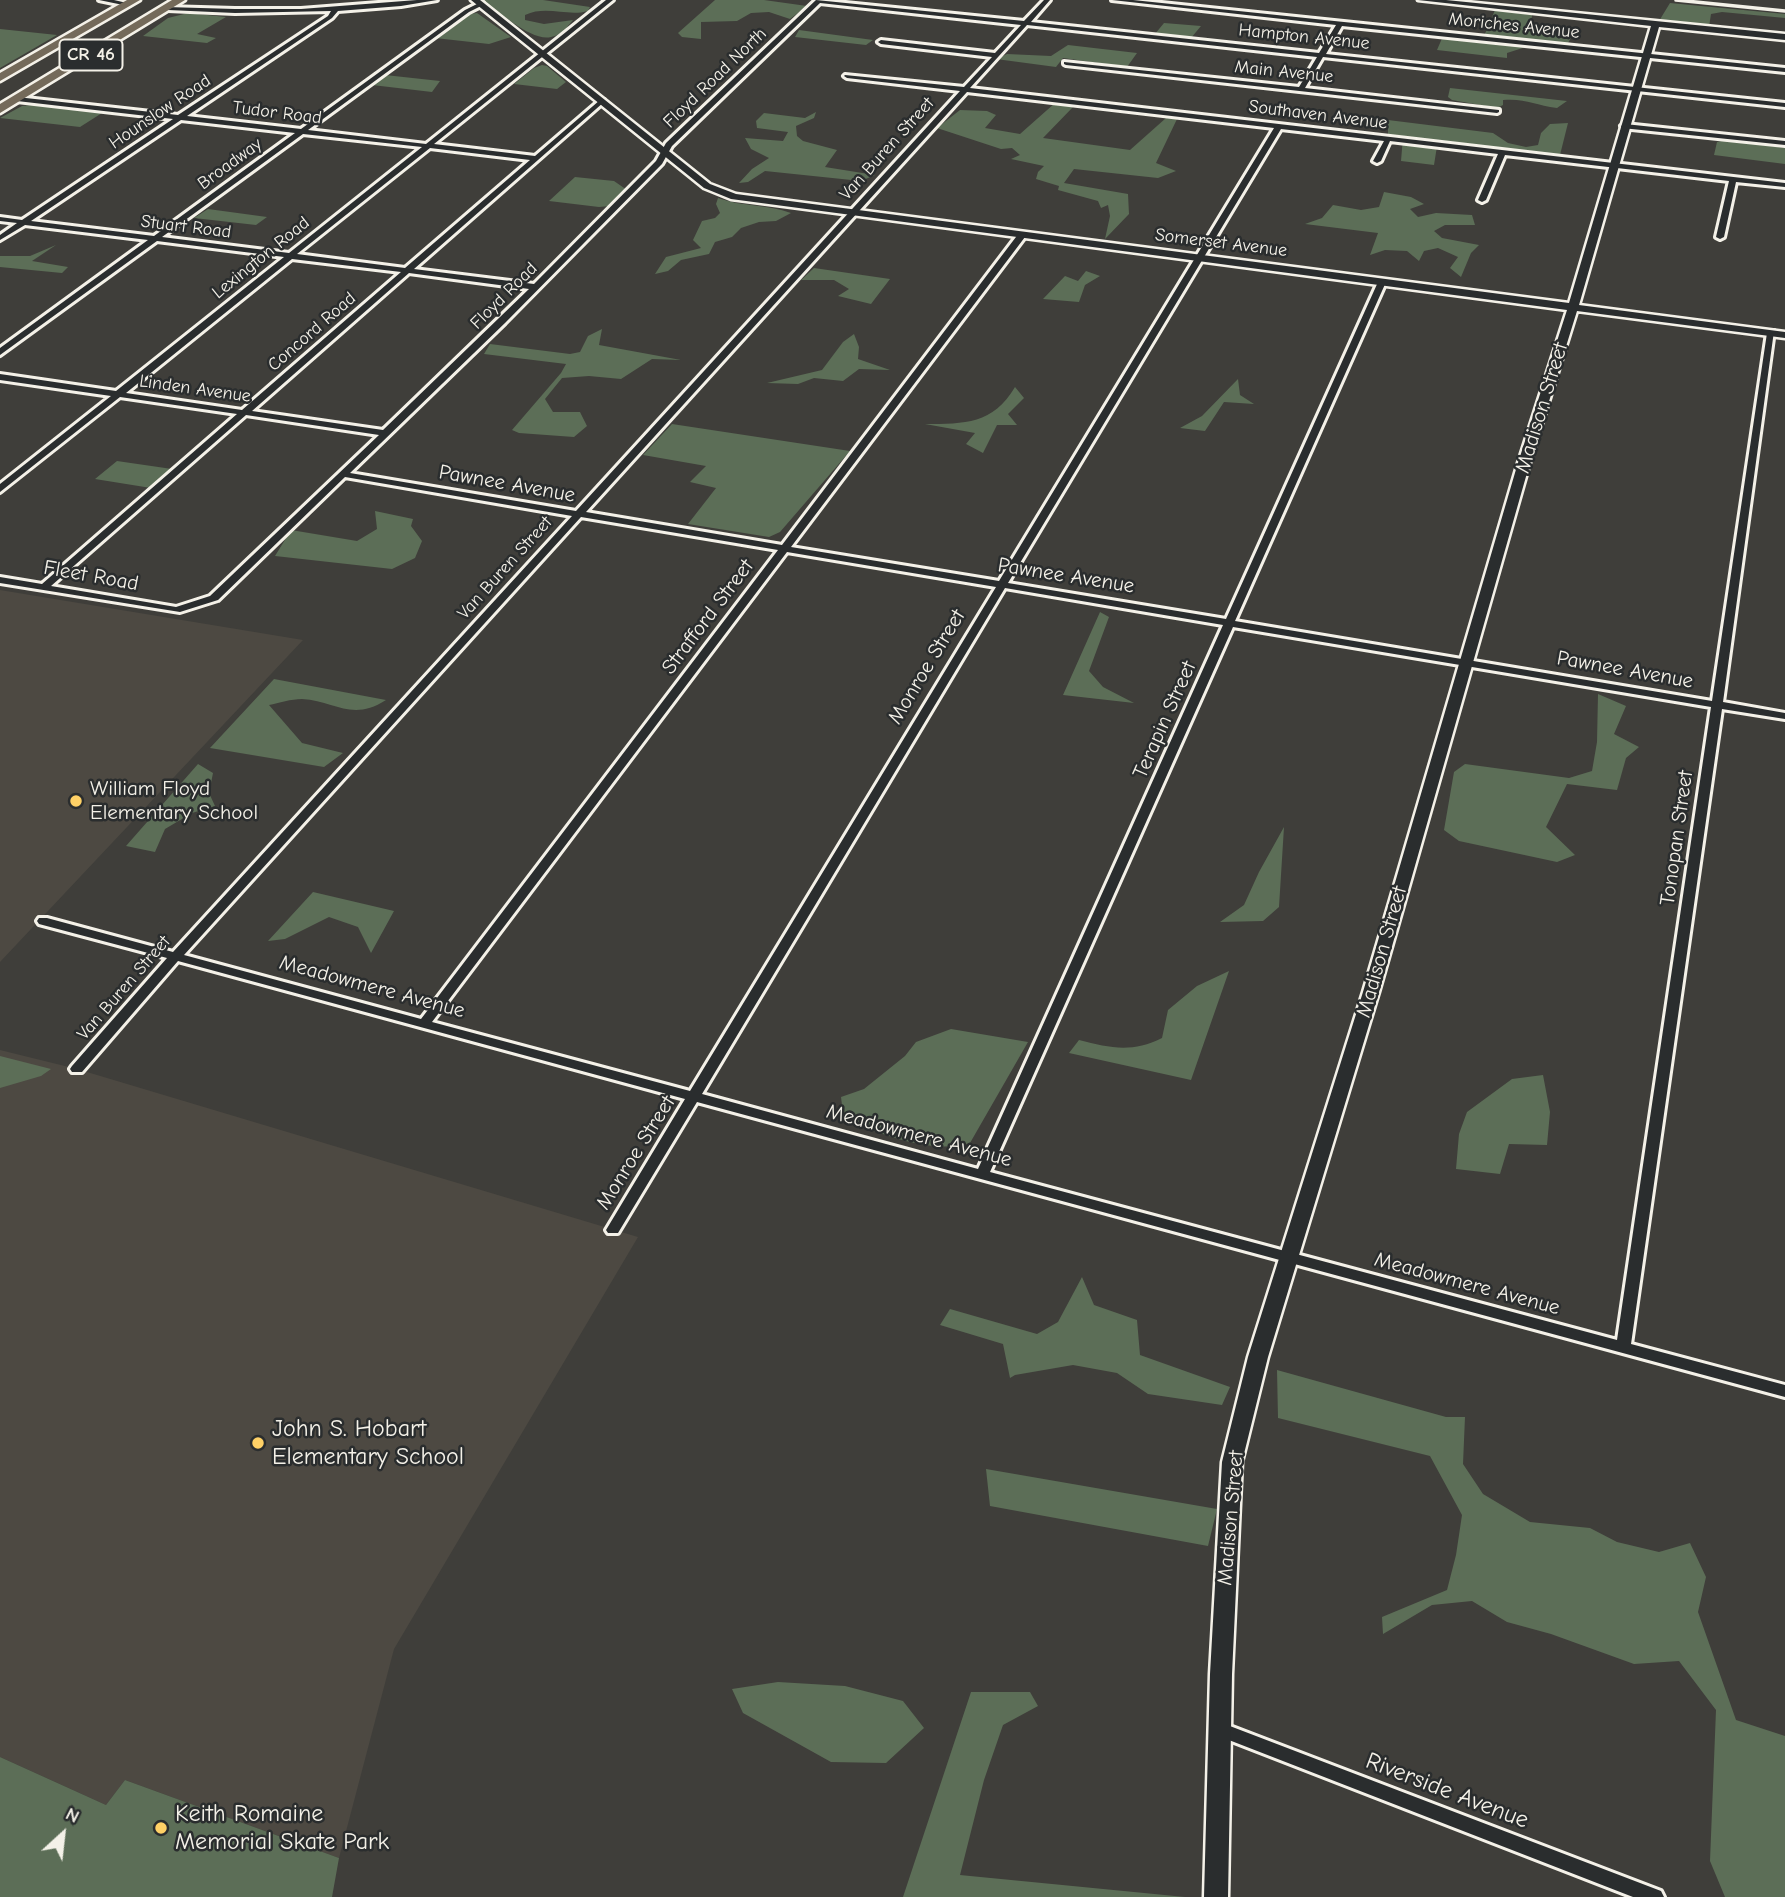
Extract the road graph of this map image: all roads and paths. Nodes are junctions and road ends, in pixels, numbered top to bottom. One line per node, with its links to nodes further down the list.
1 (102, 0): 9 (street)
2 (180, 0): 11 (highway, CR 46)
3 (434, 0): 12 (street)
4 (610, 0): 18 (street, Lexington Road)
5 (1047, 0): 13 (street, Van Buren Street)
6 (1115, 0): 14 (street, Moriches Avenue)
7 (1422, 0): 15 (street)
8 (820, 1): 13 (street, Hampton Avenue); 42 (street, Floyd Road North)
9 (132, 2): 25 (highway, CR 46)
10 (478, 2): 18 (street); 37 (street, Broadway)
11 (168, 8): 12 (street); 29 (highway, CR 46)
12 (335, 10): 34 (street, Hounslow Road)
13 (1026, 23): 19 (street, Van Buren Street); 20 (street, Hampton Avenue)
14 (1340, 23): 20 (street); 21 (street, Moriches Avenue)
15 (1656, 24): 16 (street); 21 (street, Madison Street)
16 (1785, 37)
17 (881, 42): 19 (street)
18 (543, 54): 30 (street); 40 (street, Lexington Road)
19 (996, 55): 28 (street, Van Buren Street)
20 (1321, 55): 26 (street); 27 (street, Hampton Avenue)
21 (1647, 55): 23 (street, Moriches Avenue); 27 (street, Madison Street)
22 (1066, 63): 26 (street, Main Avenue)
23 (1785, 70)
24 (847, 76): 28 (street, Southaven Avenue)
25 (0, 78)
26 (1301, 89): 33 (street, Main Avenue)
27 (1636, 89): 31 (street, Hampton Avenue); 36 (street, Madison Street)
28 (964, 90): 35 (street, Southaven Avenue); 49 (street, Van Buren Street)
29 (17, 99): 32 (highway, CR 46); 34 (street, Tudor Road)
30 (602, 101): 42 (street); 43 (street, Concord Road)
31 (1785, 105)
32 (0, 109)
33 (1497, 111)
34 (180, 118): 37 (street, Tudor Road); 51 (street, Hounslow Road)
35 (1279, 126): 38 (street, Southaven Avenue); 57 (street, Monroe Street)
36 (1625, 126): 39 (street); 45 (street, Madison Street)
37 (301, 132): 40 (street, Tudor Road); 55 (street, Broadway)
38 (1388, 139): 41 (street, Southaven Avenue); 44 (street)
39 (1785, 143)
40 (427, 146): 43 (street, Tudor Road); 56 (street, Lexington Road)
41 (1502, 152): 45 (street, Southaven Avenue); 48 (street)
42 (665, 153): 49 (street, Somerset Avenue); 60 (street, Floyd Road)
43 (534, 158): 58 (street, Concord Road)
44 (1377, 161)
45 (1615, 164): 46 (street, Southaven Avenue); 61 (street, Madison Street)
46 (1733, 178): 47 (street, Southaven Avenue); 54 (street)
47 (1785, 185)
48 (1482, 200)
49 (853, 214): 52 (street, Somerset Avenue); 71 (street, Van Buren Street)
50 (0, 219): 51 (street, Stuart Road)
51 (23, 222): 53 (street, Hounslow Road); 55 (street, Stuart Road)
52 (1022, 235): 57 (street, Somerset Avenue); 72 (street, Strafford Street)
53 (0, 237)
54 (1720, 237)
55 (154, 239): 56 (street, Stuart Road); 64 (street, Broadway)
56 (288, 256): 58 (street, Stuart Road); 66 (street, Lexington Road)
57 (1200, 258): 59 (street, Somerset Avenue); 74 (street, Monroe Street)
58 (406, 271): 60 (street, Stuart Road); 67 (street, Concord Road)
59 (1382, 282): 61 (street, Somerset Avenue); 77 (street, Terapin Street)
60 (535, 287): 68 (street, Floyd Road)
61 (1573, 307): 62 (street, Somerset Avenue); 78 (street, Madison Street)
62 (1771, 333): 63 (street, Somerset Avenue); 79 (street, Tonopan Street)
63 (1785, 335)
64 (0, 352)
65 (0, 377): 66 (street, Linden Avenue)
66 (118, 394): 67 (street, Linden Avenue); 70 (street, Lexington Road)
67 (244, 412): 68 (street, Linden Avenue); 75 (street, Concord Road)
68 (385, 433): 69 (street, Floyd Road)
69 (341, 474): 71 (street, Pawnee Avenue); 76 (street, Floyd Road)
70 (0, 489)
71 (577, 516): 72 (street, Pawnee Avenue); 82 (street, Van Buren Street)
72 (785, 548): 74 (street, Pawnee Avenue); 83 (street, Strafford Street)
73 (0, 580): 75 (street, Fleet Road)
74 (1001, 584): 77 (street, Pawnee Avenue); 85 (street, Monroe Street)
75 (43, 588): 76 (street, Fleet Road)
76 (176, 610)
77 (1230, 622): 78 (street, Pawnee Avenue); 86 (street, Terapin Street)
78 (1467, 663): 79 (street, Pawnee Avenue); 88 (street, Madison Street)
79 (1715, 705): 80 (street, Pawnee Avenue); 89 (street, Tonopan Street)
80 (1785, 716)
81 (43, 921): 82 (street, Meadowmere Avenue)
82 (175, 957): 83 (street, Meadowmere Avenue); 84 (street, Van Buren Street)
83 (425, 1023): 85 (street, Meadowmere Avenue)
84 (76, 1069)
85 (695, 1097): 86 (street, Meadowmere Avenue); 87 (street, Monroe Street)
86 (982, 1175): 88 (street, Meadowmere Avenue)
87 (613, 1230)
88 (1290, 1257): 89 (street, Meadowmere Avenue); 91 (street, Madison Street)
89 (1623, 1348): 90 (street, Meadowmere Avenue)
90 (1785, 1391)
91 (1222, 1730): 92 (street, Madison Street); 93 (street, Riverside Avenue)
92 (1216, 1897)
93 (1655, 1897)

